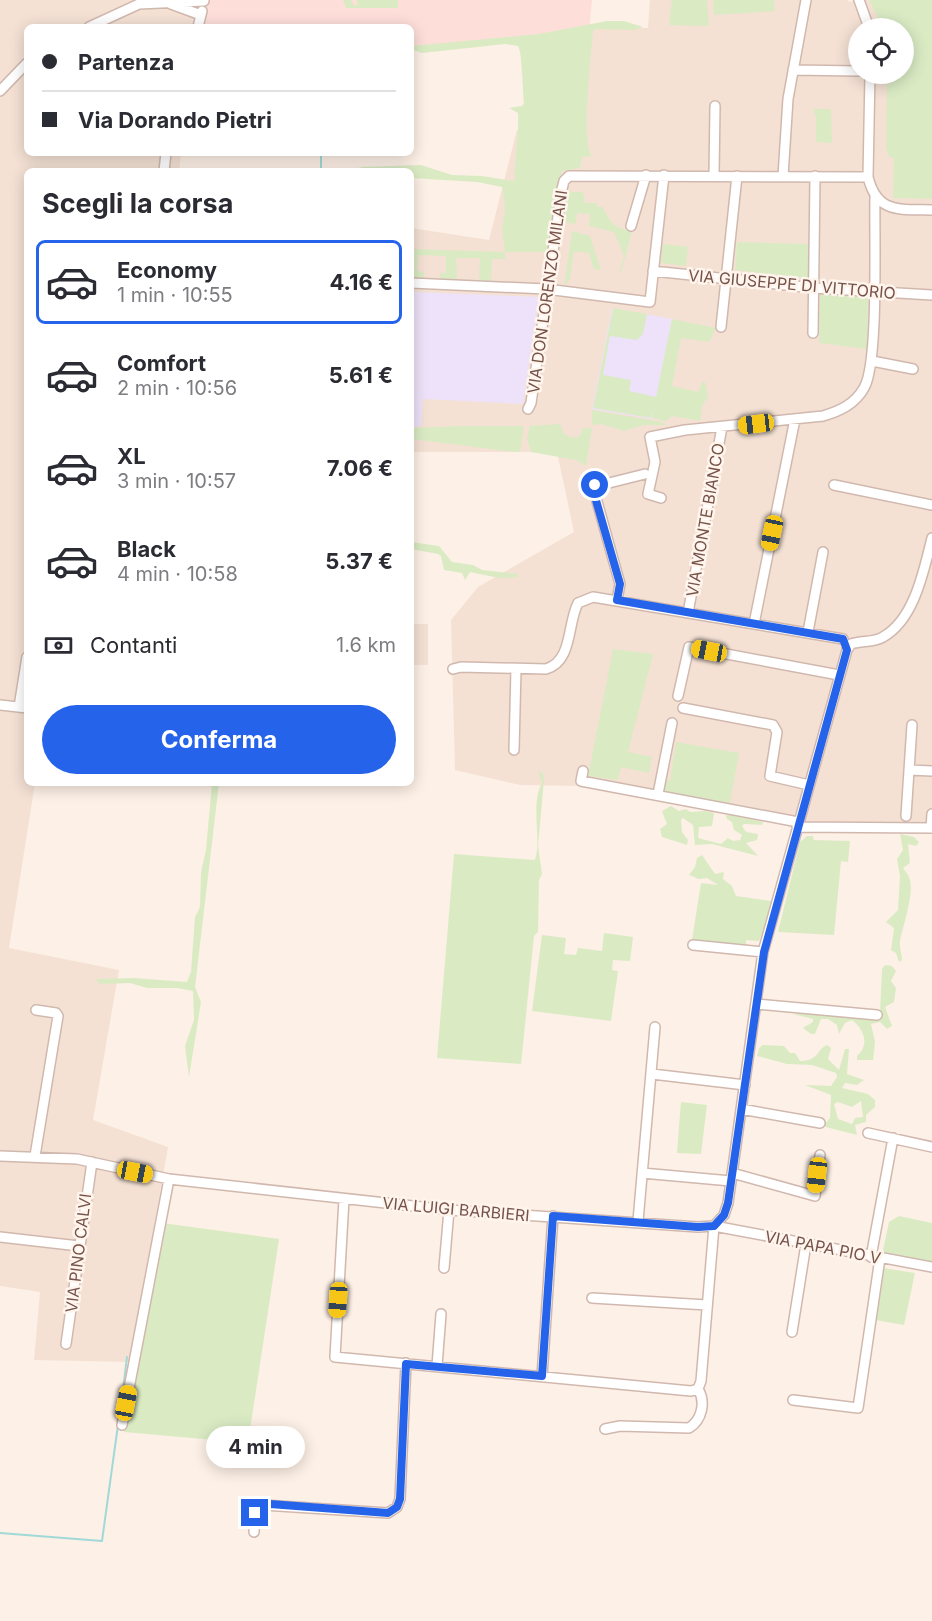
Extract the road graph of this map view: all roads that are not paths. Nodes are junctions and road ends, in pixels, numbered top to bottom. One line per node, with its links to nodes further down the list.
1 (806, 0): 12 (street)
2 (854, 0): 6 (street)
3 (859, 0): 6 (street)
4 (205, 1): 5 (street); 7 (street)
5 (166, 2): 7 (street); 9 (street)
6 (864, 10): 8 (street)
7 (201, 15): 10 (street)
8 (866, 18)
9 (96, 24)
10 (199, 24)
11 (24, 66): 15 (street)
12 (793, 70): 13 (street); 21 (street)
13 (848, 71)
14 (870, 84): 23 (street)
15 (1, 89)
16 (715, 106): 19 (street)
17 (646, 175): 18 (street); 26 (street); 31 (street, VIA DON LORENZO MILANI)
18 (664, 175): 19 (street); 27 (street)
19 (714, 176): 20 (street)
20 (737, 176): 21 (street); 28 (street)
21 (783, 176): 22 (street)
22 (815, 176): 23 (street); 30 (street)
23 (868, 177): 24 (street)
24 (875, 197): 25 (street); 32 (street)
25 (932, 210)
26 (632, 226)
27 (653, 271): 28 (street, VIA GIUSEPPE DI VITTORIO); 31 (street)
28 (726, 279): 30 (street, VIA GIUSEPPE DI VITTORIO); 34 (street)
29 (414, 284): 31 (street)
30 (814, 288): 32 (street, VIA GIUSEPPE DI VITTORIO); 35 (street)
31 (546, 289): 38 (street, VIA DON LORENZO MILANI)
32 (873, 293): 33 (street, VIA GIUSEPPE DI VITTORIO); 36 (street)
33 (932, 295)
34 (721, 327)
35 (813, 333)
36 (872, 361): 37 (street); 39 (street)
37 (913, 369)
38 (528, 409)
39 (795, 419): 40 (street); 49 (street)
40 (722, 427): 43 (street); 48 (street, VIA MONTE BIANCO)
41 (645, 474): 47 (street)
42 (834, 485): 44 (street)
43 (661, 498)
44 (932, 505)
45 (823, 552): 50 (street)
46 (931, 555): 52 (street)
47 (617, 600): 48 (street); 55 (street)
48 (688, 613): 49 (street)
49 (754, 624): 50 (street)
50 (808, 632): 51 (street)
51 (843, 639): 52 (street); 53 (street)
52 (857, 642): 53 (street)
53 (847, 650): 56 (street)
54 (453, 669): 55 (street)
55 (516, 669): 63 (street)
56 (839, 675): 57 (street); 67 (street)
57 (678, 696)
58 (0, 705): 59 (street)
59 (23, 708)
60 (683, 708): 67 (street)
61 (672, 723): 68 (street)
62 (912, 725): 64 (street)
63 (514, 750)
64 (909, 770): 66 (street); 70 (street)
65 (583, 771): 68 (street)
66 (932, 771)
67 (809, 785): 71 (street)
68 (658, 794): 71 (street)
69 (932, 814): 72 (street)
70 (906, 816)
71 (798, 824): 72 (street); 74 (street)
72 (932, 828)
73 (693, 945): 74 (street)
74 (764, 952): 75 (street)
75 (756, 1004): 77 (street); 80 (street)
76 (36, 1010): 88 (street)
77 (877, 1015)
78 (655, 1028): 79 (street)
79 (652, 1074): 80 (street); 90 (street)
80 (746, 1085): 81 (street)
81 (741, 1109): 82 (street); 91 (street)
82 (820, 1123)
83 (868, 1133): 84 (street)
84 (893, 1138): 85 (street); 101 (street)
85 (932, 1147)
86 (820, 1155): 91 (street)
87 (0, 1156): 88 (street, VIA LUIGI BARBIERI)
88 (35, 1156): 89 (street, VIA LUIGI BARBIERI)
89 (92, 1162): 92 (street, VIA LUIGI BARBIERI); 100 (street, VIA PINO CALVI)
90 (642, 1173): 91 (street); 96 (street)
91 (732, 1177): 97 (street)
92 (169, 1179): 93 (street, VIA LUIGI BARBIERI); 114 (street)
93 (344, 1199): 94 (street, VIA LUIGI BARBIERI); 109 (street)
94 (449, 1210): 95 (street, VIA LUIGI BARBIERI); 103 (street)
95 (553, 1216): 96 (street, VIA LUIGI BARBIERI); 111 (street)
96 (638, 1221): 97 (street, VIA LUIGI BARBIERI)
97 (714, 1226): 99 (street, VIA PAPA PIO V); 105 (street)
98 (0, 1237): 100 (street)
99 (806, 1244): 101 (street, VIA PAPA PIO V); 107 (street)
100 (79, 1246): 108 (street, VIA PINO CALVI)
101 (875, 1257): 102 (street, VIA PAPA PIO V); 113 (street)
102 (932, 1267)
103 (444, 1268)
104 (592, 1298): 105 (street)
105 (707, 1305): 112 (street)
106 (441, 1314): 110 (street)
107 (792, 1332)
108 (66, 1344)
109 (406, 1364): 110 (street); 116 (street)
110 (437, 1366): 111 (street)
111 (542, 1376): 112 (street)
112 (698, 1389): 115 (street)
113 (793, 1400)
114 (122, 1425)
115 (605, 1429)
116 (254, 1533)

